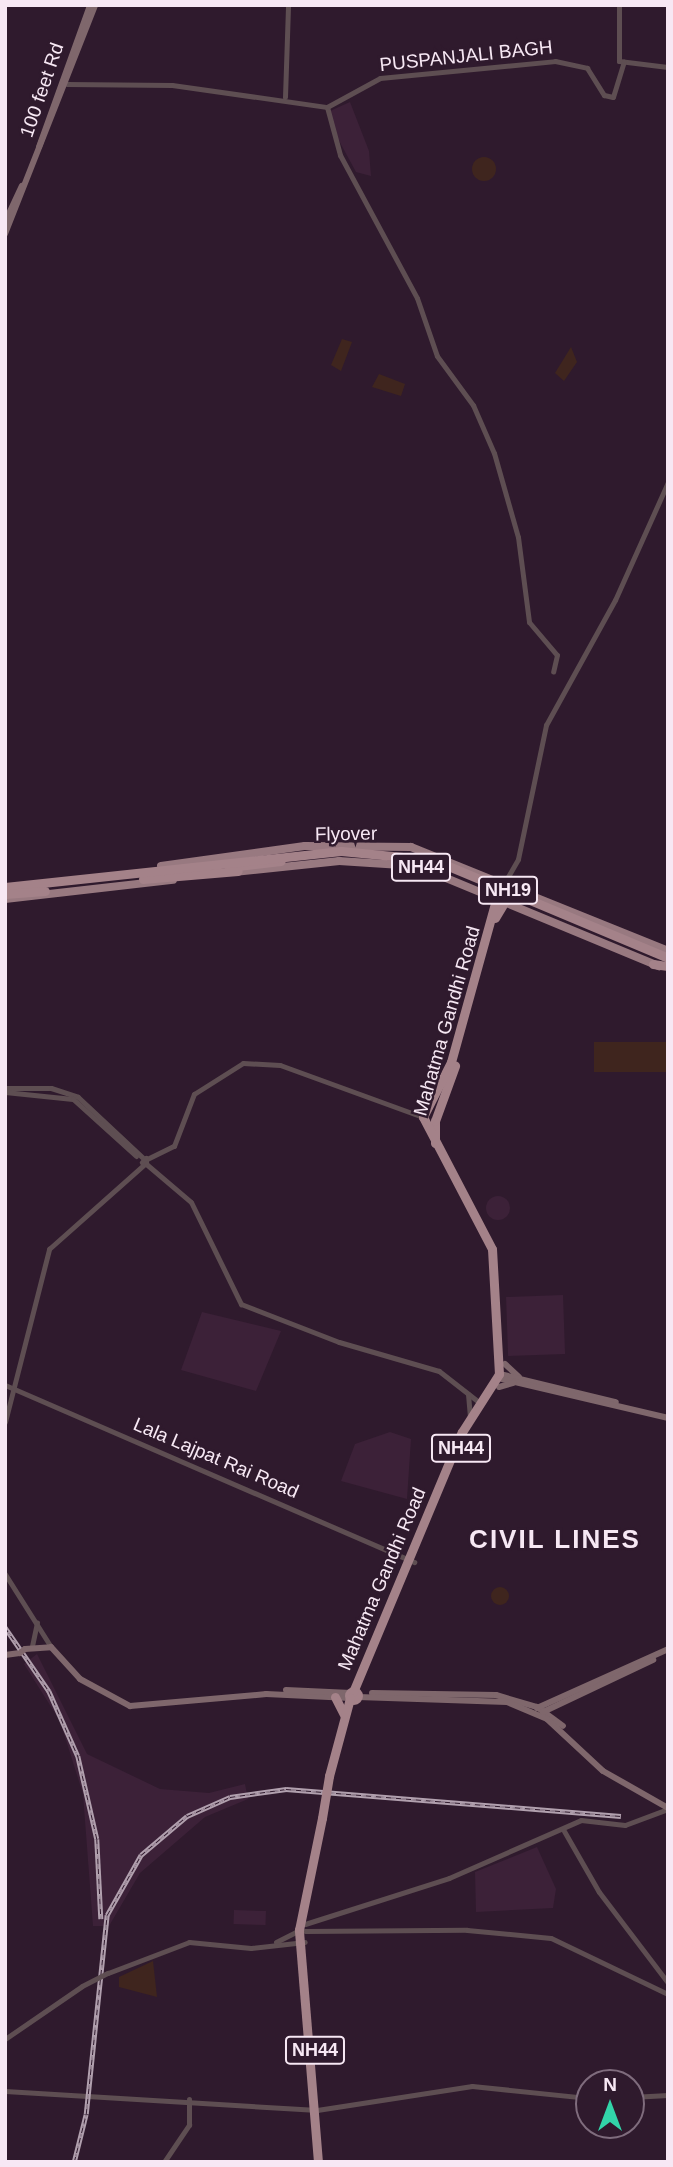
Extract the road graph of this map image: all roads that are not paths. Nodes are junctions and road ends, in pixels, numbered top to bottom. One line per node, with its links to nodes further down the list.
1 (92, 5): 6 (main road); 9 (main road, 100 feet Rd)
2 (288, 5): 7 (street)
3 (619, 5): 4 (street)
4 (624, 62): 5 (street); 8 (street, PUSPANJALI BAGH)
5 (668, 67)
6 (67, 85): 7 (street); 10 (main road)
7 (285, 97): 8 (street)
8 (327, 107): 12 (street)
9 (5, 222)
10 (5, 234)
11 (668, 482): 17 (street)
12 (553, 672)
13 (343, 856): 14 (highway, Flyover / NH19); 15 (main road); 18 (highway, Flyover / NH19); 20 (main road, NH44); 25 (highway, Flyover / NH19, bridge); 26 (highway, Flyover / NH19, bridge)
14 (220, 868): 15 (highway); 21 (highway, NH19)
15 (238, 871): 21 (main road)
16 (491, 875): 17 (main road, NH44); 18 (main road, NH44); 20 (main road)
17 (506, 880): 19 (main road)
18 (5, 885)
19 (524, 889): 23 (main road); 24 (main road)
20 (483, 890): 22 (main road, NH44)
21 (5, 896)
22 (501, 898): 23 (main road); 29 (highway, Mahatma Gandhi Road)
23 (517, 904): 26 (main road)
24 (668, 950)
25 (668, 958)
26 (655, 962): 27 (highway, Flyover / NH19)
27 (668, 967)
28 (5, 1090): 32 (street)
29 (439, 1098): 30 (highway, Mahatma Gandhi Road); 31 (highway, Mahatma Gandhi Road)
30 (424, 1116): 31 (highway); 32 (street); 34 (highway, Mahatma Gandhi Road)
31 (435, 1121): 33 (highway, Mahatma Gandhi Road)
32 (144, 1161): 37 (street); 38 (street)
33 (505, 1364): 34 (highway, Mahatma Gandhi Road); 35 (main road)
34 (500, 1378): 35 (main road); 35 (main road); 39 (highway, Mahatma Gandhi Road / NH44); 43 (highway, Mahatma Gandhi Road / NH44)
35 (519, 1380): 40 (main road)
36 (5, 1385): 37 (street, Lala Lajpat Rai Road)
37 (12, 1388): 42 (street); 43 (street, Lala Lajpat Rai Road)
38 (466, 1392): 39 (street); 41 (street)
39 (480, 1403): 41 (highway, Mahatma Gandhi Road / NH44)
40 (668, 1416)
41 (470, 1417): 43 (highway, Mahatma Gandhi Road / NH44)
42 (5, 1422)
43 (412, 1561): 51 (highway, Mahatma Gandhi Road / NH44)
44 (5, 1574): 45 (street)
45 (37, 1620): 46 (street); 47 (street)
46 (51, 1647): 47 (main road); 50 (main road)
47 (26, 1649): 49 (main road)
48 (668, 1651): 53 (main road)
49 (5, 1655)
50 (288, 1693): 51 (main road); 52 (main road)
51 (354, 1695): 52 (main road); 53 (main road); 54 (highway, Mahatma Gandhi Road / NH44); 55 (highway, Mahatma Gandhi Road / NH44)
52 (335, 1697): 54 (highway)
53 (538, 1712): 56 (main road)
54 (344, 1716): 55 (highway, Mahatma Gandhi Road / NH44)
55 (332, 1776): 59 (highway, Mahatma Gandhi Road / NH44, bridge)
56 (668, 1808): 57 (street)
57 (564, 1831): 58 (street); 63 (street)
58 (318, 1922): 59 (street); 60 (street)
59 (303, 1929): 60 (street); 61 (highway, Mahatma Gandhi Road / NH44); 62 (street)
60 (320, 1930): 64 (street)
61 (302, 1942): 62 (street); 71 (highway, Mahatma Gandhi Road / NH44)
62 (270, 1945): 65 (street, bridge)
63 (668, 1983)
64 (668, 1994)
65 (5, 2039)
66 (5, 2091): 70 (street)
67 (668, 2095): 68 (street)
68 (645, 2096)
69 (575, 2097): 71 (street)
70 (189, 2099): 71 (street); 72 (street)
71 (320, 2109): 73 (highway, Mahatma Gandhi Road / NH44)
72 (164, 2162)
73 (321, 2162)

